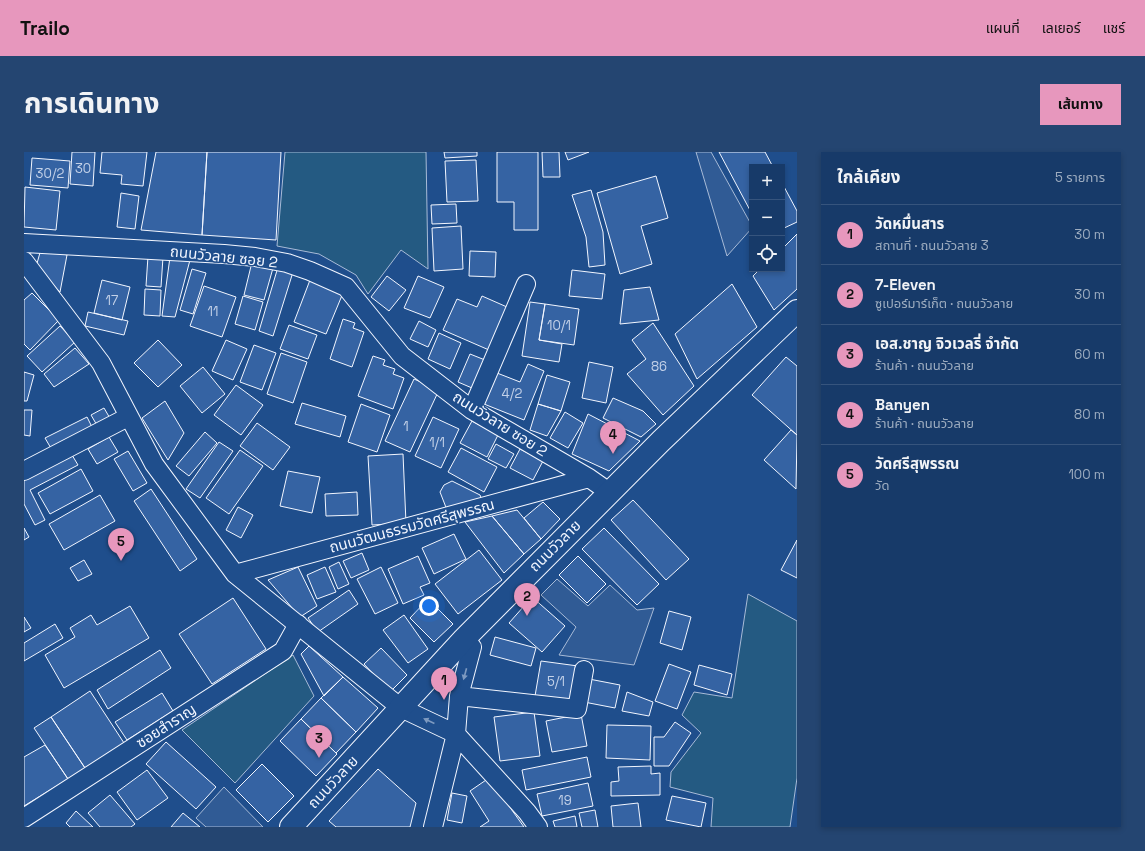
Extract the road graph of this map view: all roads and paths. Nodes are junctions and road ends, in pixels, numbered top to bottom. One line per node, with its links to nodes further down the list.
1 (24, 243): 5 (street, ถนนวัวลาย ซอย 2)
2 (24, 261): 6 (street)
3 (526, 284): 5 (street)
4 (795, 316): 9 (street, ถนนวัวลาย)
5 (472, 410): 8 (street, ถนนวัวลาย ซอย 2)
6 (128, 417): 7 (street); 10 (street)
7 (24, 471)
8 (589, 478): 9 (street, ถนนวัวลาย ซอย 2); 10 (street, ถนนวัฒนธรรมวัดศรีสุพรรณ)
9 (609, 492): 12 (street, ถนนวัวลาย)
10 (235, 574): 11 (street)
11 (298, 624): 15 (street); 17 (street, ซอยสำราญ)
12 (464, 639): 14 (street, one-way to 14); 15 (street, ถนนวัวลาย)
13 (584, 670): 14 (street)
14 (460, 696): 16 (street)
15 (401, 708): 16 (street, one-way to 15); 18 (street, ถนนวัวลาย)
16 (456, 734): 19 (street); 20 (street)
17 (24, 818)
18 (291, 827)
19 (433, 827)
20 (538, 827)

